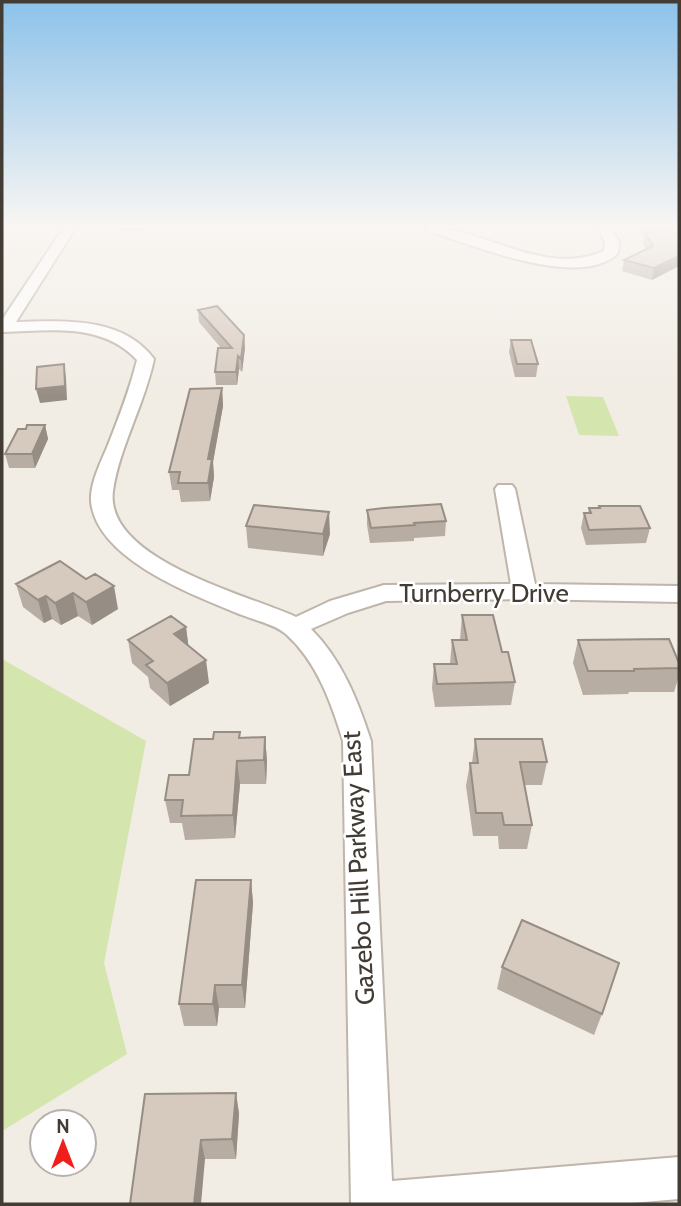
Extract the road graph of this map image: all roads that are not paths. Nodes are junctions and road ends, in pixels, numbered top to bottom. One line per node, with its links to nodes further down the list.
1 (32, 283): 2 (street)
2 (3, 327): 6 (street, Gazebo Hill Parkway East)
3 (505, 489): 4 (street)
4 (524, 591): 5 (street, Turnberry Drive); 6 (street, Turnberry Drive)
5 (679, 594)
6 (295, 627): 8 (street, Gazebo Hill Parkway East)
7 (679, 1178): 8 (street)
8 (372, 1204)

